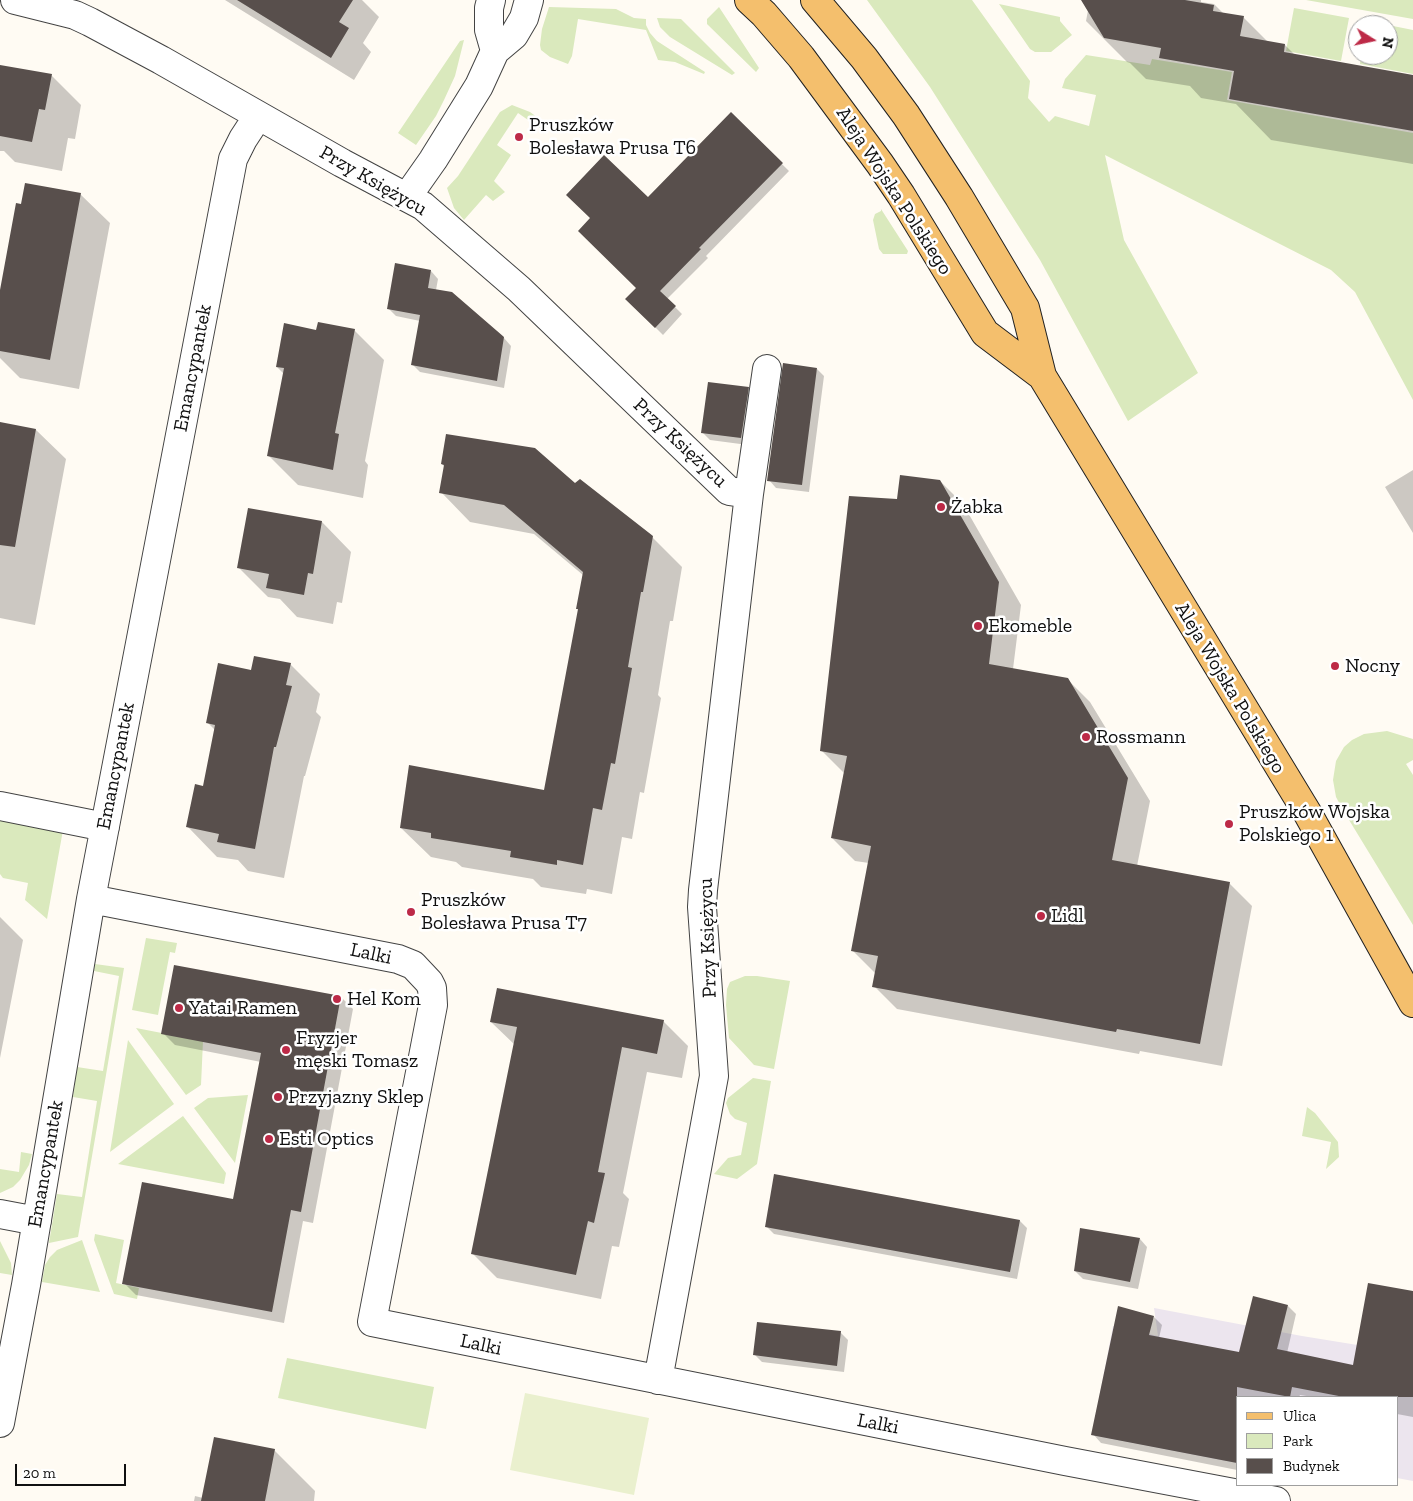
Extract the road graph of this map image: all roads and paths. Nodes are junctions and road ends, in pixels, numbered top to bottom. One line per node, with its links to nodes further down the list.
1 (15, 0): 7 (street, Przy Księżycu)
2 (491, 0): 6 (street)
3 (529, 0): 6 (street)
4 (749, 0): 10 (main road, Aleja Wojska Polskiego)
5 (814, 0): 10 (main road, Aleja Wojska Polskiego)
6 (495, 51): 8 (street)
7 (258, 116): 8 (street, Przy Księżycu); 13 (street, Emancypantek)
8 (407, 197): 11 (street, Przy Księżycu)
9 (767, 369): 11 (street, Przy Księżycu)
10 (1042, 376): 15 (main road, Aleja Wojska Polskiego)
11 (749, 494): 18 (street, Przy Księżycu)
12 (0, 806): 13 (street)
13 (105, 827): 14 (street, Emancypantek)
14 (91, 899): 17 (street, Emancypantek); 18 (street, Lalki)
15 (1413, 1003)
16 (0, 1214): 17 (street)
17 (36, 1220): 19 (street, Emancypantek)
18 (658, 1380): 20 (street, Lalki)
19 (0, 1423)
20 (1276, 1501)

